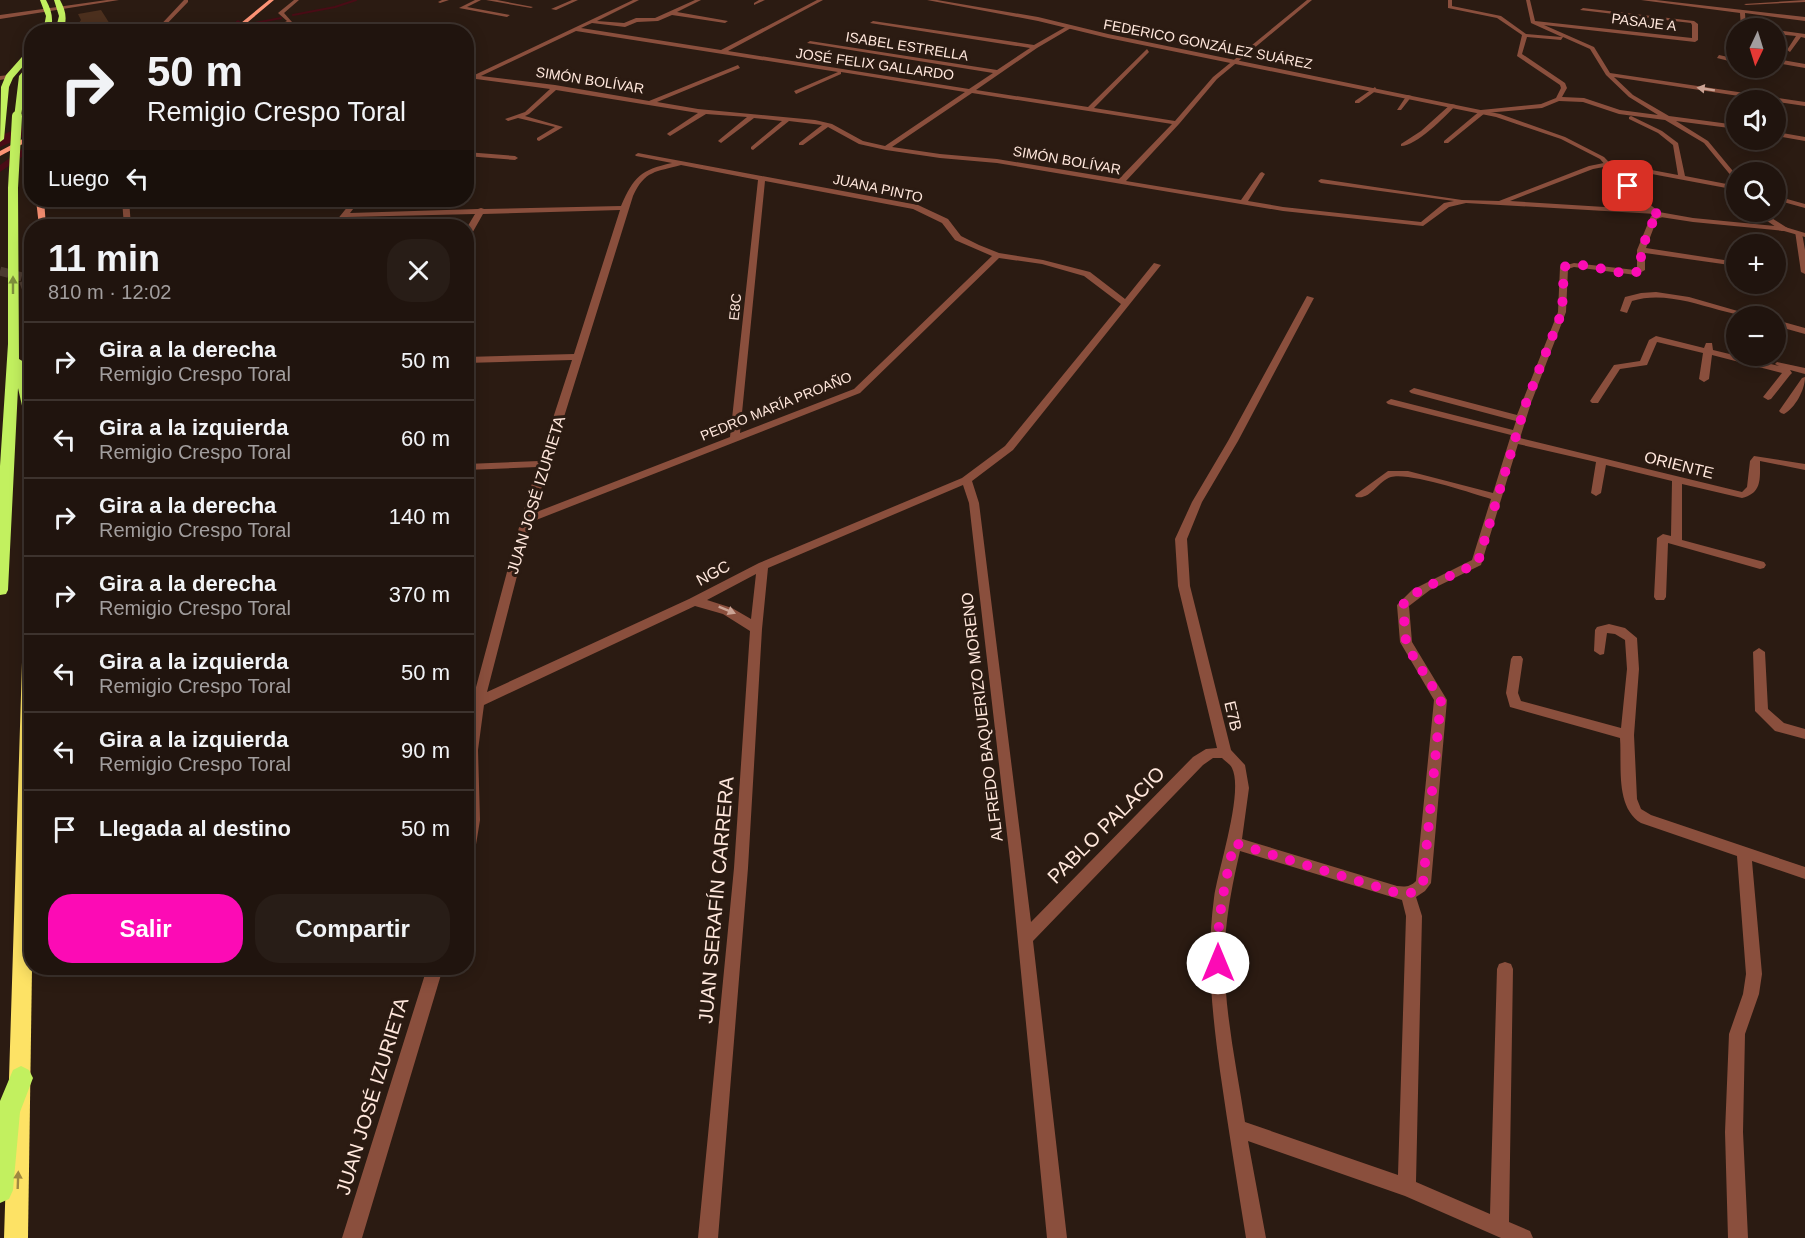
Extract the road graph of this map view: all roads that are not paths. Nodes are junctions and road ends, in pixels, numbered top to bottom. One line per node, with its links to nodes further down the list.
1 (43, 0): 28 (highway)
2 (57, 0): 29 (highway)
3 (117, 0): 29 (street)
4 (186, 0): 45 (street)
5 (272, 0): 46 (main road)
6 (297, 0): 48 (street)
7 (447, 0): 22 (street)
8 (479, 0): 35 (street)
9 (488, 0): 27 (street)
10 (576, 0): 30 (street)
11 (637, 0): 40 (street)
12 (699, 0): 33 (street)
13 (763, 0): 26 (street)
14 (821, 0): 59 (street)
15 (929, 0): 49 (street, FEDERICO GONZÁLEZ SUÁREZ)
16 (1310, 0): 63 (street)
17 (1450, 0): 52 (street)
18 (1528, 0): 41 (street)
19 (1643, 0): 32 (street)
20 (1783, 0): 24 (street)
21 (1805, 1): 24 (street)
22 (440, 2)
23 (1746, 2): 24 (street); 34 (street)
24 (1792, 2)
25 (279, 4): 47 (main road)
26 (756, 4)
27 (531, 7)
28 (48, 9): 29 (street); 36 (street); 43 (highway)
29 (62, 9): 44 (highway)
30 (554, 9)
31 (1583, 10): 41 (street, PASAJE A)
32 (1742, 12): 34 (street); 37 (street)
33 (670, 13): 39 (street); 40 (street)
34 (1750, 13): 38 (street)
35 (507, 15)
36 (0, 17)
37 (1742, 18)
38 (1805, 19)
39 (725, 21)
40 (592, 22): 50 (street)
41 (1533, 22): 54 (street)
42 (873, 23): 56 (street)
43 (50, 24)
44 (62, 24)
45 (164, 24)
46 (242, 24)
47 (253, 24)
48 (284, 24)
49 (1070, 27): 56 (street); 63 (street, FEDERICO GONZÁLEZ SUÁREZ)
50 (576, 29): 59 (street, JOSÉ FELIX GALLARDO); 71 (street)
51 (1786, 33): 53 (street)
52 (1525, 35): 54 (street); 78 (street)
53 (1802, 36): 57 (street)
54 (1574, 39): 69 (street)
55 (810, 44): 68 (street, ISABEL ESTRELLA)
56 (1035, 47): 68 (street)
57 (1790, 50)
58 (1147, 51): 83 (street)
59 (720, 53): 67 (street, JOSÉ FELIX GALLARDO)
60 (1719, 57): 62 (street)
61 (24, 59): 70 (highway)
62 (1726, 59)
63 (1236, 62): 74 (street, FEDERICO GONZÁLEZ SUÁREZ); 93 (street)
64 (1786, 63): 65 (street)
65 (1805, 66)
66 (738, 67): 80 (street)
67 (839, 72): 75 (street, JOSÉ FELIX GALLARDO); 76 (street)
68 (1000, 72): 75 (street)
69 (1608, 74): 81 (street, one-way to 69); 90 (street)
70 (5, 77): 100 (highway)
71 (476, 77): 72 (street, SIMÓN BOLÍVAR)
72 (555, 87): 80 (street, SIMÓN BOLÍVAR); 88 (street)
73 (24, 88): 148 (highway, one-way to 73, bridge)
74 (1375, 89): 77 (street, FEDERICO GONZÁLEZ SUÁREZ); 79 (street)
75 (974, 91): 83 (street, JOSÉ FELIX GALLARDO); 107 (street)
76 (796, 92)
77 (1409, 96): 82 (street, FEDERICO GONZÁLEZ SUÁREZ); 84 (street)
78 (1558, 99): 85 (street); 87 (street)
79 (1356, 102)
80 (650, 103): 86 (street, SIMÓN BOLÍVAR)
81 (1805, 104)
82 (1453, 105): 85 (street, FEDERICO GONZÁLEZ SUÁREZ); 105 (street)
83 (1090, 109): 93 (street, JOSÉ FELIX GALLARDO)
84 (1399, 109)
85 (1483, 111): 103 (street); 113 (street)
86 (704, 112): 89 (street, SIMÓN BOLÍVAR); 96 (street)
87 (1619, 112): 90 (street); 116 (street)
88 (518, 116): 91 (street); 98 (street)
89 (753, 116): 92 (street, SIMÓN BOLÍVAR); 102 (street)
90 (1663, 118): 95 (street); 114 (street)
91 (508, 119)
92 (787, 120): 94 (street, SIMÓN BOLÍVAR); 106 (street)
93 (1177, 123): 119 (street)
94 (826, 125): 104 (street); 107 (street, SIMÓN BOLÍVAR)
95 (1726, 127)
96 (670, 134)
97 (1786, 136): 99 (street)
98 (539, 139)
99 (1805, 139)
100 (0, 140)
101 (24, 140): 108 (main road)
102 (721, 141)
103 (1446, 142)
104 (801, 144)
105 (1403, 145)
106 (753, 148)
107 (886, 148): 119 (street, SIMÓN BOLÍVAR)
108 (0, 154)
109 (474, 155): 111 (street)
110 (638, 155): 112 (street, JUANA PINTO)
111 (515, 158)
112 (678, 164): 117 (street, JUANA PINTO); 127 (street, JUAN JOSÉ IZURIETA)
113 (1609, 164): 116 (street); 124 (street); 129 (street)
114 (1726, 167)
115 (1262, 174): 123 (street)
116 (1682, 177): 120 (street)
117 (762, 179): 137 (street, JUANA PINTO); 165 (street, E8C)
118 (1321, 181): 121 (street)
119 (1120, 183): 123 (street, SIMÓN BOLÍVAR)
120 (1726, 186)
121 (1466, 201): 123 (street, SIMÓN BOLÍVAR); 124 (street, SIMÓN BOLÍVAR)
122 (1786, 201): 125 (street)
123 (1243, 203)
124 (1498, 203): 129 (street, SIMÓN BOLÍVAR)
125 (1805, 206)
126 (350, 207): 130 (street)
127 (624, 208): 128 (street); 151 (street, JUAN JOSÉ IZURIETA)
128 (481, 210): 130 (street); 133 (street)
129 (1657, 214): 134 (street, SIMÓN BOLÍVAR); 136 (street)
130 (344, 215): 131 (street)
131 (341, 219)
132 (1774, 222): 134 (street)
133 (474, 223)
134 (1785, 229): 135 (street, SIMÓN BOLÍVAR)
135 (1802, 234): 140 (street)
136 (1641, 250): 138 (street); 163 (street)
137 (997, 255): 142 (street, JUANA PINTO); 165 (street, PEDRO MARÍA PROAÑO)
138 (1726, 262)
139 (1157, 265): 142 (street)
140 (1805, 272)
141 (1310, 298): 190 (street, E7B)
142 (1126, 303): 170 (street)
143 (1726, 310): 144 (street)
144 (1624, 311)
145 (1786, 326): 146 (street)
146 (1803, 330)
147 (1674, 336): 149 (street)
148 (14, 344): 157 (highway); 179 (highway)
149 (1709, 348): 150 (street); 155 (street); 159 (street); 160 (street)
150 (1726, 351)
151 (578, 357): 152 (street); 167 (street, JUAN JOSÉ IZURIETA)
152 (474, 360)
153 (1786, 366): 154 (street)
154 (1805, 371)
155 (1704, 379)
156 (1805, 380): 162 (street)
157 (24, 386)
158 (1414, 391): 163 (street)
159 (1768, 397)
160 (1595, 400)
161 (1390, 402): 164 (street, ORIENTE)
162 (1784, 411)
163 (1521, 419): 164 (street)
164 (1516, 437): 166 (street, ORIENTE); 174 (street)
165 (735, 438): 175 (street, PEDRO MARÍA PROAÑO)
166 (1600, 461): 171 (street, ORIENTE); 172 (street)
167 (544, 464): 168 (street); 175 (street, JUAN JOSÉ IZURIETA)
168 (474, 466)
169 (1805, 467): 171 (street, ORIENTE)
170 (966, 480): 178 (street, NGC); 195 (street, ALFREDO BAQUERIZO MORENO)
171 (1677, 480): 176 (street)
172 (1596, 492)
173 (1360, 495): 174 (street)
174 (1497, 497): 194 (street)
175 (526, 520): 186 (street, JUAN JOSÉ IZURIETA)
176 (1676, 540): 177 (street); 180 (street)
177 (1760, 565)
178 (763, 566): 181 (street, NGC); 182 (street, JUAN SERAFÍN CARRERA)
179 (0, 590)
180 (1660, 597)
181 (693, 602): 182 (street, one-way to 182); 186 (street, NGC)
182 (756, 629): 206 (street, JUAN SERAFÍN CARRERA)
183 (1600, 651): 189 (street)
184 (1759, 652): 188 (street)
185 (1517, 659): 189 (street)
186 (478, 702): 187 (street, JUAN JOSÉ IZURIETA)
187 (474, 729)
188 (1805, 734)
189 (1627, 735): 192 (street)
190 (1225, 753): 191 (street, E7B); 195 (street, PABLO PALACIO)
191 (1234, 843): 194 (street); 200 (street, E7B)
192 (1744, 852): 193 (street); 210 (street)
193 (1805, 873)
194 (1408, 895): 201 (street)
195 (1024, 940): 207 (street, ALFREDO BAQUERIZO MORENO)
196 (24, 942): 199 (main road)
197 (1505, 969): 203 (street)
198 (433, 975): 205 (street, JUAN JOSÉ IZURIETA)
199 (21, 1078): 202 (highway); 204 (main road, one-way to 199)
200 (1237, 1128): 201 (street); 208 (street, E7B)
201 (1407, 1187): 203 (street)
202 (0, 1190)
203 (1499, 1227): 209 (street)
204 (16, 1238)
205 (352, 1238)
206 (708, 1238)
207 (1057, 1238)
208 (1256, 1238)
209 (1523, 1238)
210 (1738, 1238)

